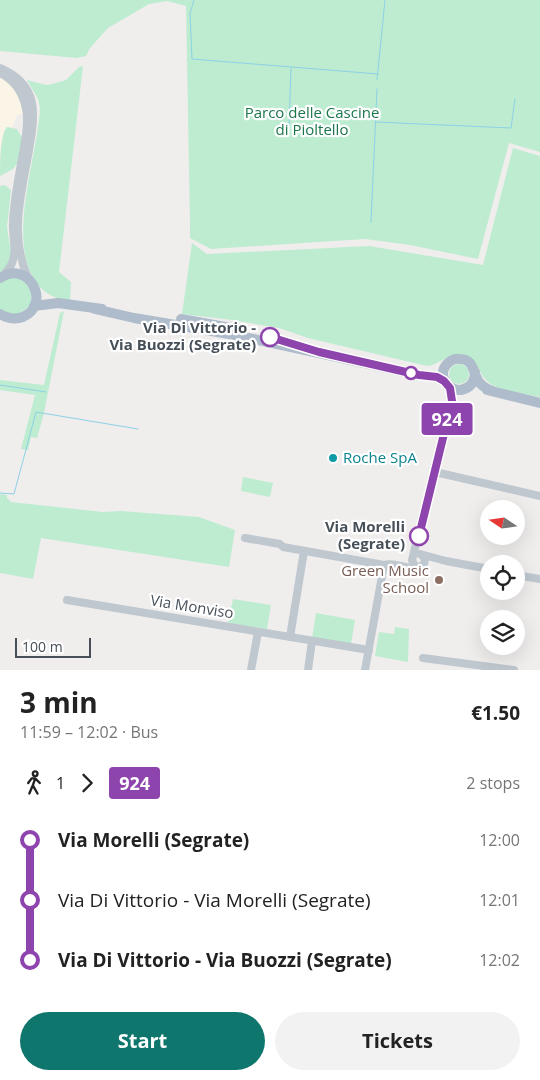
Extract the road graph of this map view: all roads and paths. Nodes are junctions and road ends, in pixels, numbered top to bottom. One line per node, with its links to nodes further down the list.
1 (0, 68): 4 (street)
2 (0, 73): 3 (street)
3 (2, 277): 4 (main road)
4 (28, 278): 5 (main road)
5 (35, 289): 6 (main road); 7 (main road)
6 (58, 303): 7 (main road); 11 (main road)
7 (34, 306): 8 (main road)
8 (0, 314)
9 (445, 366): 10 (main road); 11 (main road); 12 (main road)
10 (475, 372): 13 (main road); 14 (main road)
11 (419, 375): 12 (main road)
12 (447, 384): 13 (main road); 15 (street)
13 (464, 390): 14 (main road); 15 (street)
14 (492, 391): 16 (main road)
15 (452, 401): 17 (street)
16 (540, 403)
17 (434, 472): 18 (street); 21 (street)
18 (540, 496)
19 (245, 538): 20 (street)
20 (304, 551): 22 (street); 28 (street)
21 (418, 560): 22 (street); 23 (street)
22 (384, 565): 30 (street)
23 (480, 567)
24 (525, 576): 25 (street)
25 (540, 579)
26 (67, 600): 27 (street, Via Monviso)
27 (258, 632): 28 (street, Via Monviso); 32 (street)
28 (290, 637): 29 (street, Via Monviso)
29 (312, 641): 30 (street, Via Monviso); 33 (street)
30 (369, 650): 34 (street)
31 (423, 658): 35 (street)
32 (251, 670)
33 (308, 670)
34 (365, 670)
35 (514, 670)

